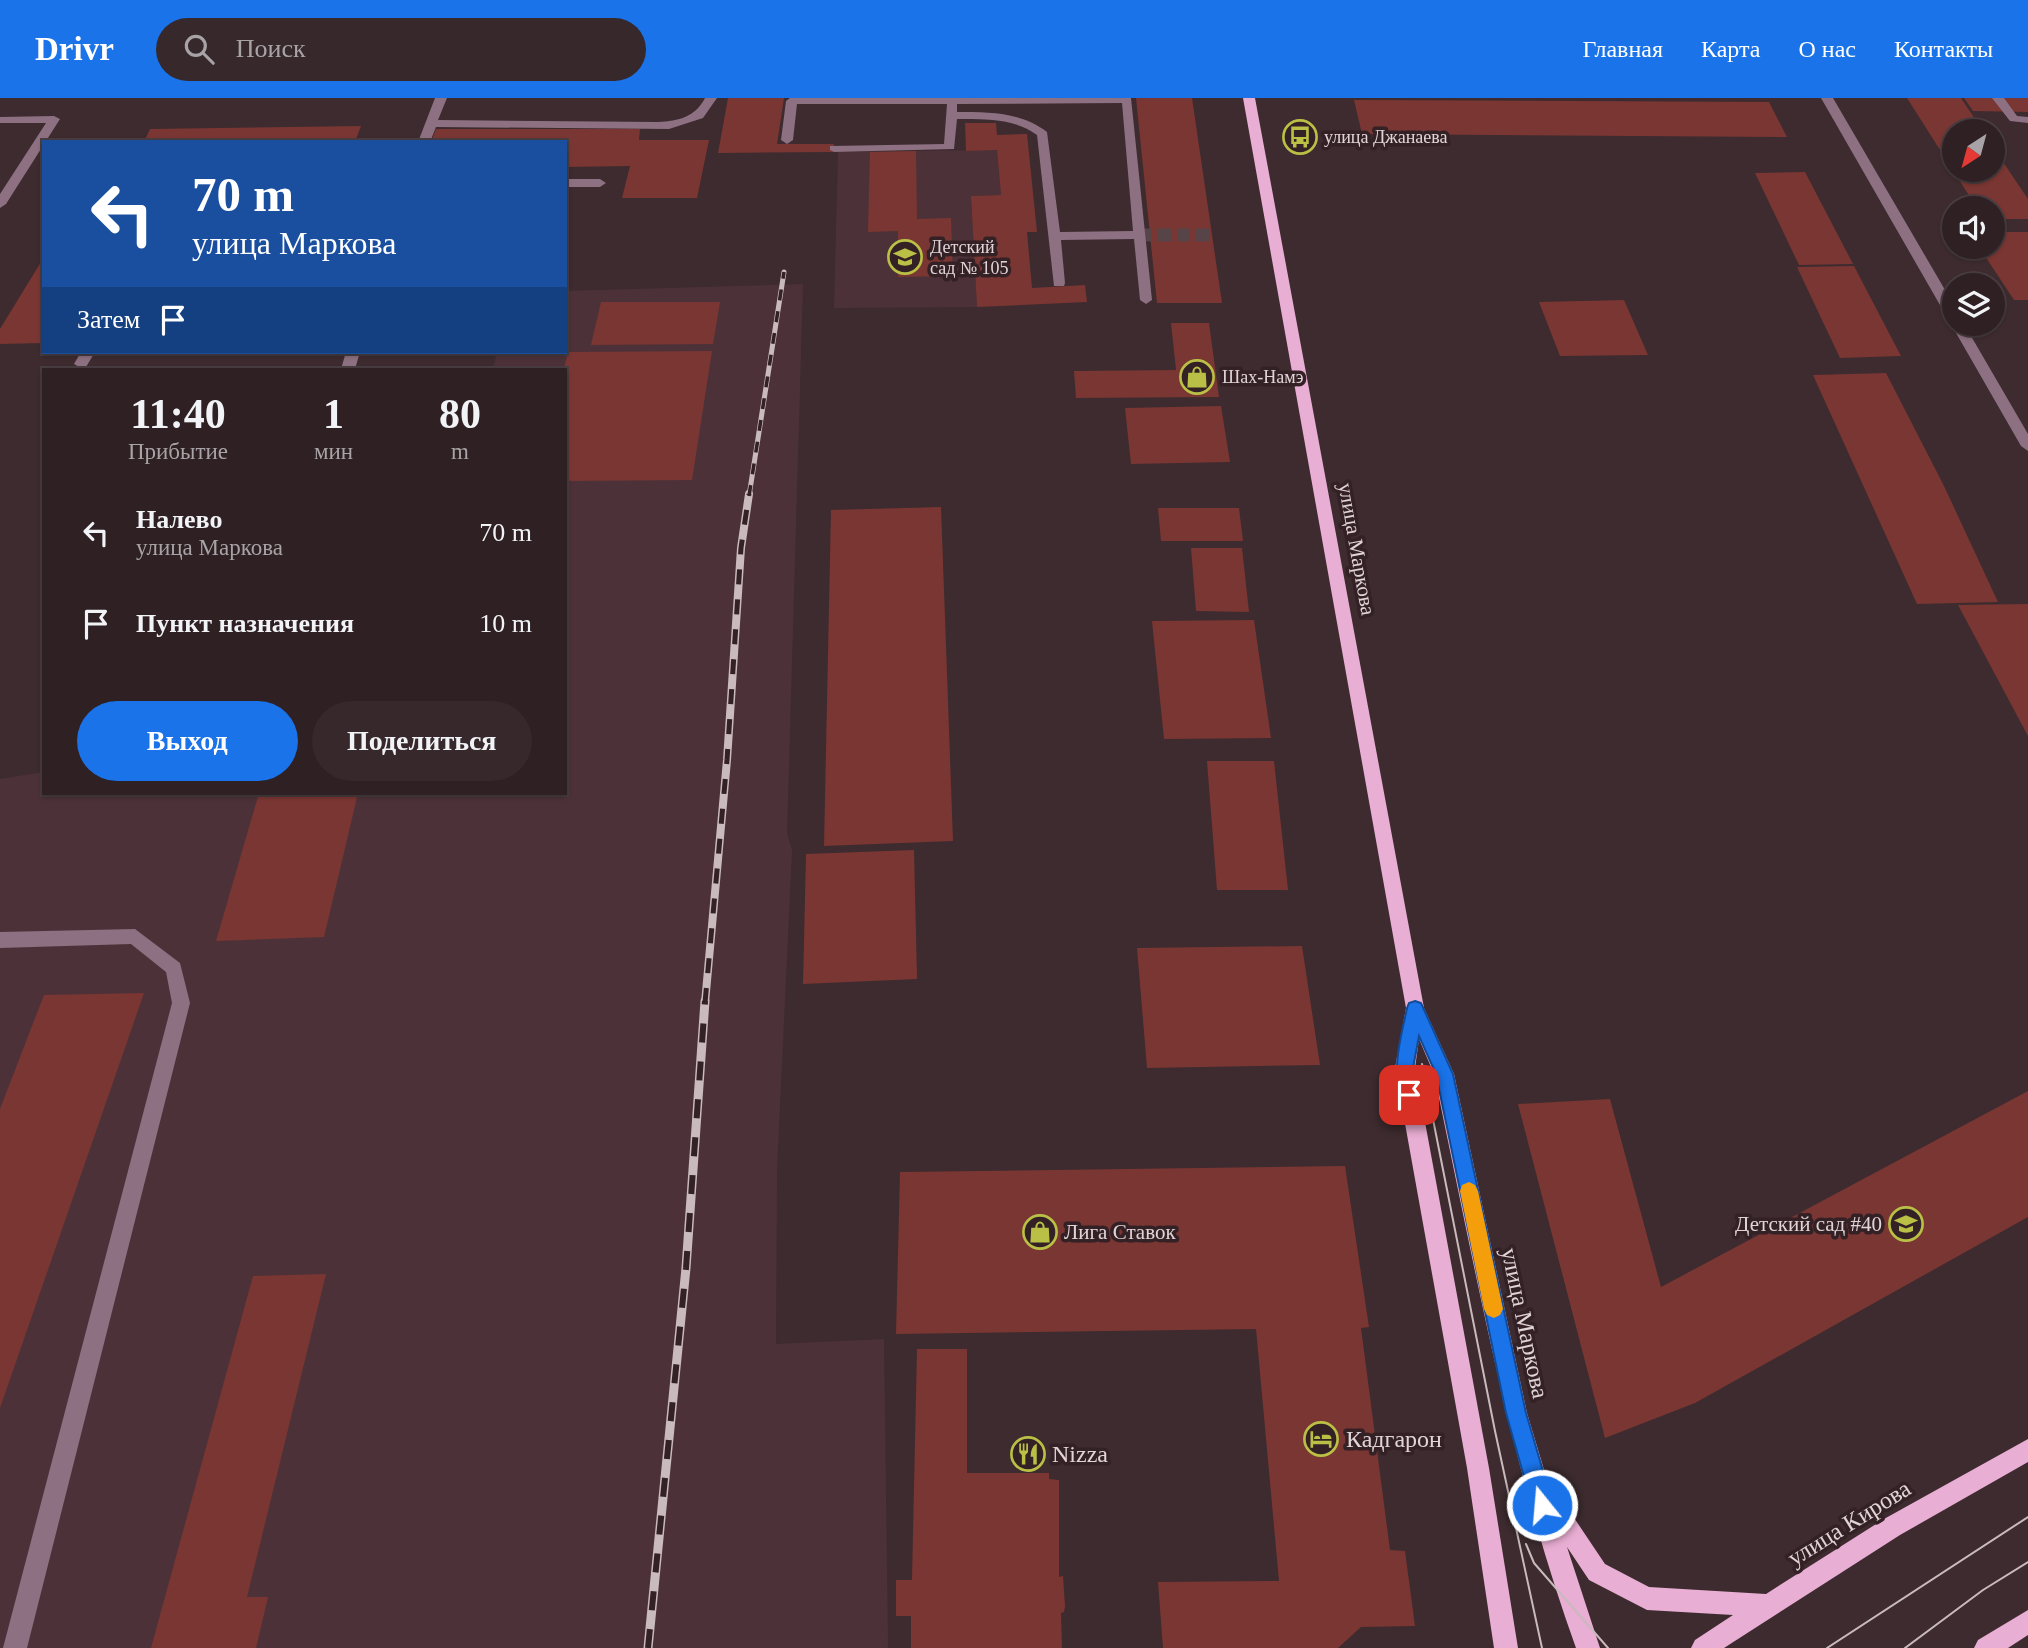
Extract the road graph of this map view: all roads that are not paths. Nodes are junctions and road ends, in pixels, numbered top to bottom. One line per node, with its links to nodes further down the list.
1 (441, 98): 10 (street)
2 (711, 98): 10 (street)
3 (1249, 98): 25 (main road, улица Маркова)
4 (1827, 98): 20 (street)
5 (1998, 98): 9 (street)
6 (952, 101): 7 (street); 12 (street); 17 (street)
7 (951, 116): 13 (street); 18 (street)
8 (0, 120): 16 (street)
9 (2028, 120)
10 (431, 123): 11 (street)
11 (425, 140)
12 (787, 140)
13 (834, 148)
14 (567, 183): 15 (street)
15 (600, 183)
16 (0, 204)
17 (1139, 234): 18 (street); 21 (street)
18 (1054, 236): 19 (street)
19 (1059, 283)
20 (1942, 297)
21 (1146, 300)
22 (1964, 336): 23 (street)
23 (2028, 446)
24 (0, 940): 30 (street)
25 (1415, 1008): 27 (main road, улица Маркова); 31 (main road, улица Маркова)
26 (2028, 1450): 28 (main road, улица Кирова)
27 (1534, 1479): 28 (main road); 32 (main road, улица Маркова)
28 (1768, 1606): 33 (main road, улица Кирова)
29 (2028, 1622): 34 (main road)
30 (15, 1648)
31 (1506, 1648)
32 (1588, 1648)
33 (1703, 1648)
34 (1986, 1648)

